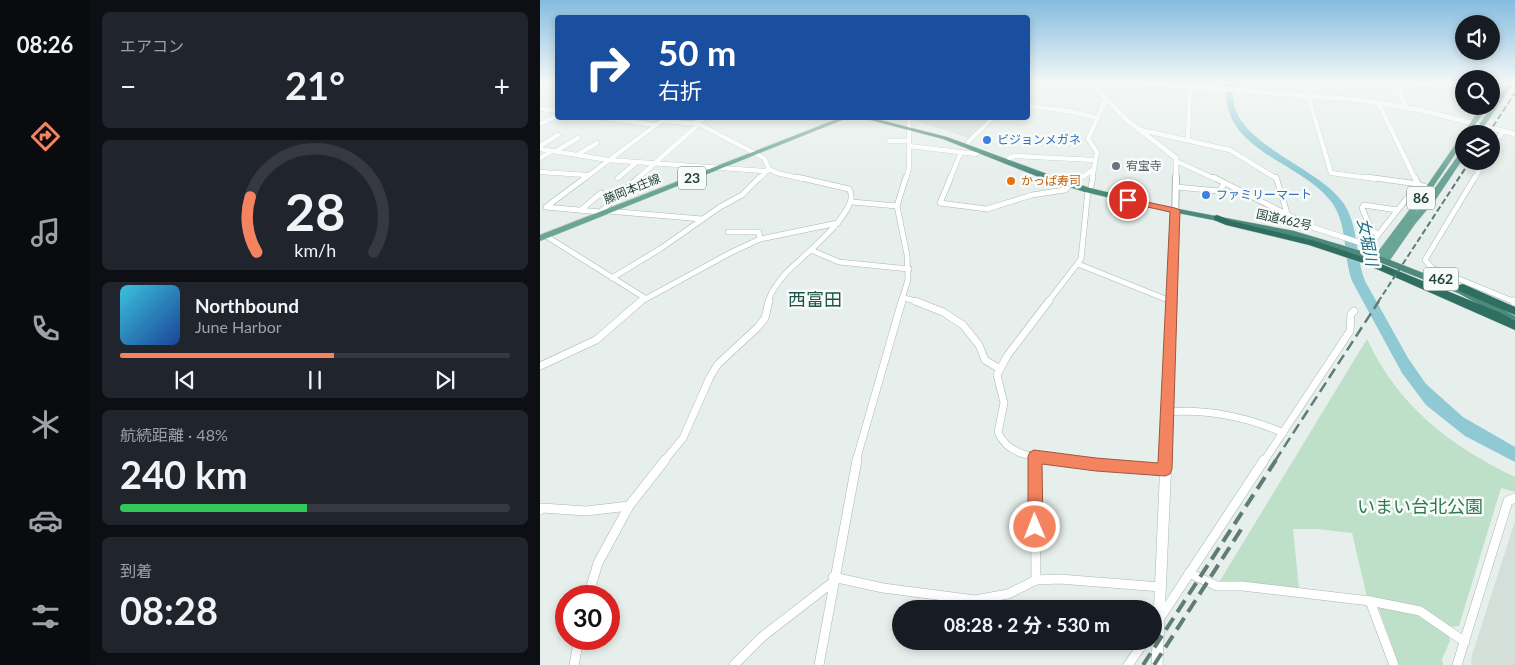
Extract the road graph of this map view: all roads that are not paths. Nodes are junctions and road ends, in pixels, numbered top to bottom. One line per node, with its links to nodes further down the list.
1 (1077, 113): 11 (street)
2 (1100, 113): 11 (street)
3 (1121, 113): 24 (street)
4 (1190, 113): 31 (street)
5 (1314, 113): 60 (street)
6 (1383, 113): 60 (street)
7 (1431, 113): 19 (street)
8 (1489, 113): 23 (main road)
9 (555, 115): 20 (street)
10 (1479, 115): 19 (main road, 86)
11 (1098, 118): 46 (street)
12 (617, 120): 22 (street)
13 (702, 120): 21 (street)
14 (839, 120): 41 (main road, 藤岡本庄線 / 23)
15 (883, 120): 18 (highway, 国道462号)
16 (895, 120): 18 (highway, 国道462号)
17 (991, 120): 34 (street)
18 (909, 123): 34 (highway, 国道462号); 35 (street); 39 (highway, 国道462号)
19 (1473, 123): 23 (street)
20 (540, 124)
21 (697, 124): 22 (street); 41 (street); 49 (street)
22 (656, 125): 45 (street)
23 (1481, 125)
24 (1138, 129): 31 (street); 47 (street)
25 (1500, 130): 26 (street)
26 (1503, 131): 27 (street); 29 (street)
27 (1515, 134)
28 (558, 135): 36 (street)
29 (1500, 136)
30 (578, 138): 38 (street)
31 (1188, 139): 72 (street)
32 (889, 141): 35 (street)
33 (597, 142): 42 (street)
34 (968, 142): 44 (highway, 国道462号)
35 (909, 143): 40 (street); 66 (street)
36 (540, 147): 38 (street)
37 (1455, 149): 63 (main road, 86)
38 (554, 151): 42 (street); 43 (street)
39 (980, 151): 40 (street); 58 (highway, 国道462号)
40 (961, 152): 58 (street)
41 (755, 153): 51 (main road, 藤岡本庄線 / 23); 52 (street)
42 (577, 155): 45 (street)
43 (540, 158)
44 (1009, 158): 46 (street); 58 (highway, 国道462号)
45 (608, 160): 48 (street); 56 (street)
46 (1094, 160): 53 (street)
47 (1176, 161): 59 (street); 61 (street)
48 (637, 162): 49 (street); 57 (street)
49 (655, 164): 51 (street); 71 (street)
50 (1455, 164): 83 (main road, 86)
51 (718, 168): 52 (street); 71 (main road, 藤岡本庄線 / 23)
52 (769, 169): 65 (street); 74 (street)
53 (1092, 170): 58 (street); 62 (street)
54 (1480, 170): 91 (street)
55 (540, 172): 56 (street)
56 (587, 175): 67 (street)
57 (618, 178)
58 (1072, 183): 62 (highway, 国道462号)
59 (1224, 184): 61 (street); 72 (street)
60 (1418, 184): 63 (street); 70 (street)
61 (1176, 187): 68 (street)
62 (1089, 188): 68 (highway, 国道462号); 84 (street)
63 (1429, 188): 83 (main road, 86)
64 (601, 193): 69 (street)
65 (852, 202): 66 (street); 75 (street)
66 (897, 206): 85 (street)
67 (543, 207): 69 (street)
68 (1175, 208): 73 (highway, 国道462号); 80 (highway, 国道462号); 90 (street)
69 (580, 210): 71 (street)
70 (1397, 210): 77 (street); 82 (street)
71 (603, 212): 74 (street); 78 (main road, 藤岡本庄線 / 23)
72 (1287, 213): 80 (street)
73 (1217, 218): 80 (highway)
74 (702, 219): 86 (street)
75 (838, 223): 79 (street); 81 (street)
76 (728, 232): 79 (street)
77 (1376, 233)
78 (543, 237): 86 (street)
79 (760, 239): 88 (street)
80 (1333, 242): 82 (highway); 82 (street)
81 (811, 250): 85 (street); 104 (street)
82 (1365, 253): 83 (highway, 462); 94 (highway)
83 (1383, 258): 87 (highway, 462); 94 (highway); 95 (highway, 462)
84 (1078, 264): 90 (street); 98 (street)
85 (908, 269): 89 (street)
86 (612, 278): 88 (street)
87 (1463, 288): 93 (highway)
88 (645, 298): 97 (street)
89 (904, 298): 98 (street); 107 (street)
90 (1172, 302): 99 (street)
91 (1515, 302)
92 (1354, 312): 100 (street)
93 (1515, 312)
94 (1503, 319): 96 (highway)
95 (1515, 320)
96 (1515, 326)
97 (540, 366)
98 (1000, 369): 101 (street)
99 (1168, 412): 100 (street); 102 (street)
100 (1283, 433): 106 (street)
101 (1034, 456): 102 (street); 108 (street)
102 (1165, 469): 110 (street)
103 (1515, 498): 114 (street)
104 (629, 506): 105 (street); 109 (street)
105 (540, 510)
106 (1189, 573): 112 (street); 113 (street)
107 (833, 580): 108 (street); 119 (street); 120 (street)
108 (1036, 580): 110 (street)
109 (591, 585)
110 (1161, 588): 111 (street)
111 (1159, 600)
112 (1370, 601): 114 (street); 123 (street)
113 (1162, 615)
114 (1465, 642): 124 (street)
115 (577, 650): 118 (street)
116 (1138, 650): 121 (street)
117 (1157, 650): 122 (street)
118 (574, 665)
119 (734, 665)
120 (819, 665)
121 (1128, 665)
122 (1157, 665)
123 (1394, 665)
124 (1457, 665)

